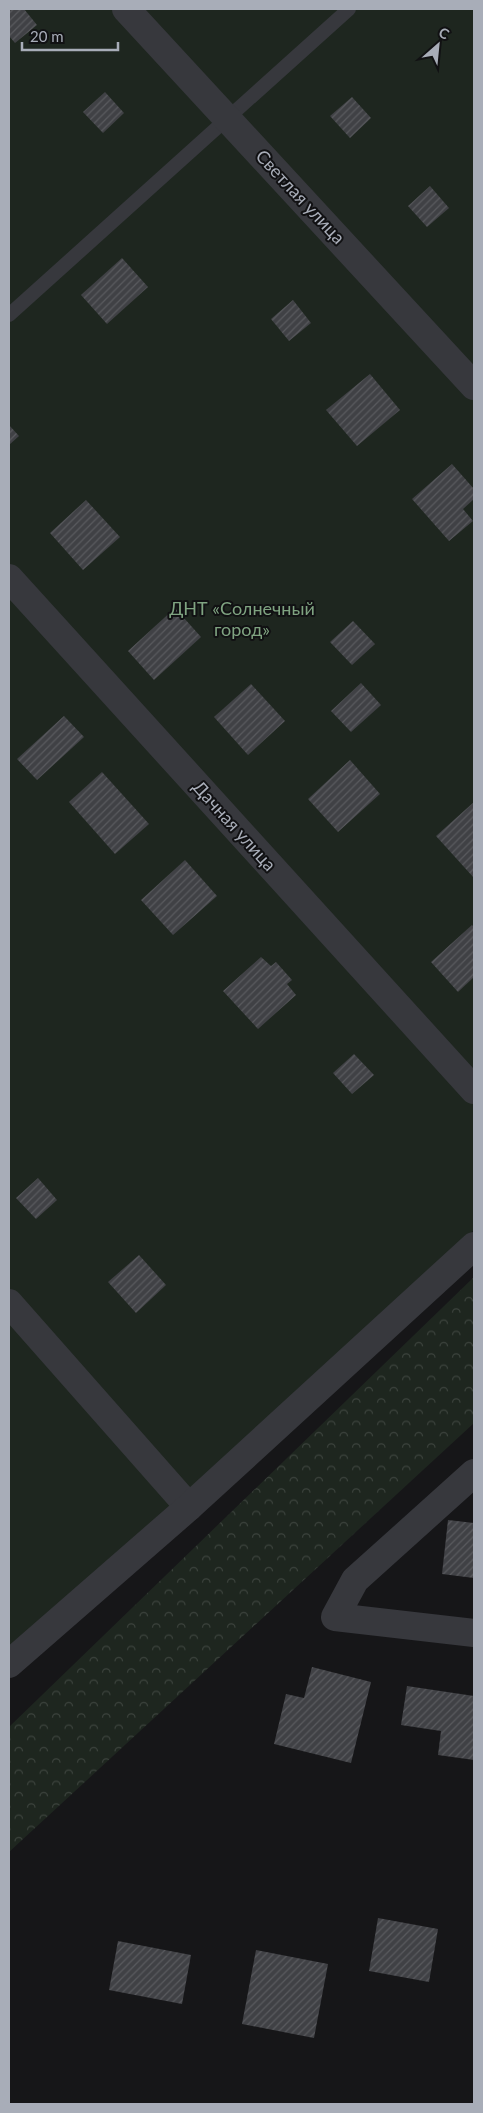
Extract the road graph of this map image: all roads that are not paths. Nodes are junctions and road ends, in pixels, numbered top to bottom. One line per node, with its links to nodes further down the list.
1 (126, 9): 3 (street, Светлая улица)
2 (349, 9): 3 (lane)
3 (227, 118): 4 (lane); 5 (street, Светлая улица)
4 (9, 316)
5 (474, 386)
6 (9, 578): 7 (street, Дачная улица)
7 (467, 1082)
8 (474, 1246): 11 (street)
9 (9, 1303): 11 (street)
10 (474, 1473): 12 (street)
11 (189, 1507): 13 (street)
12 (474, 1633)
13 (9, 1664)

